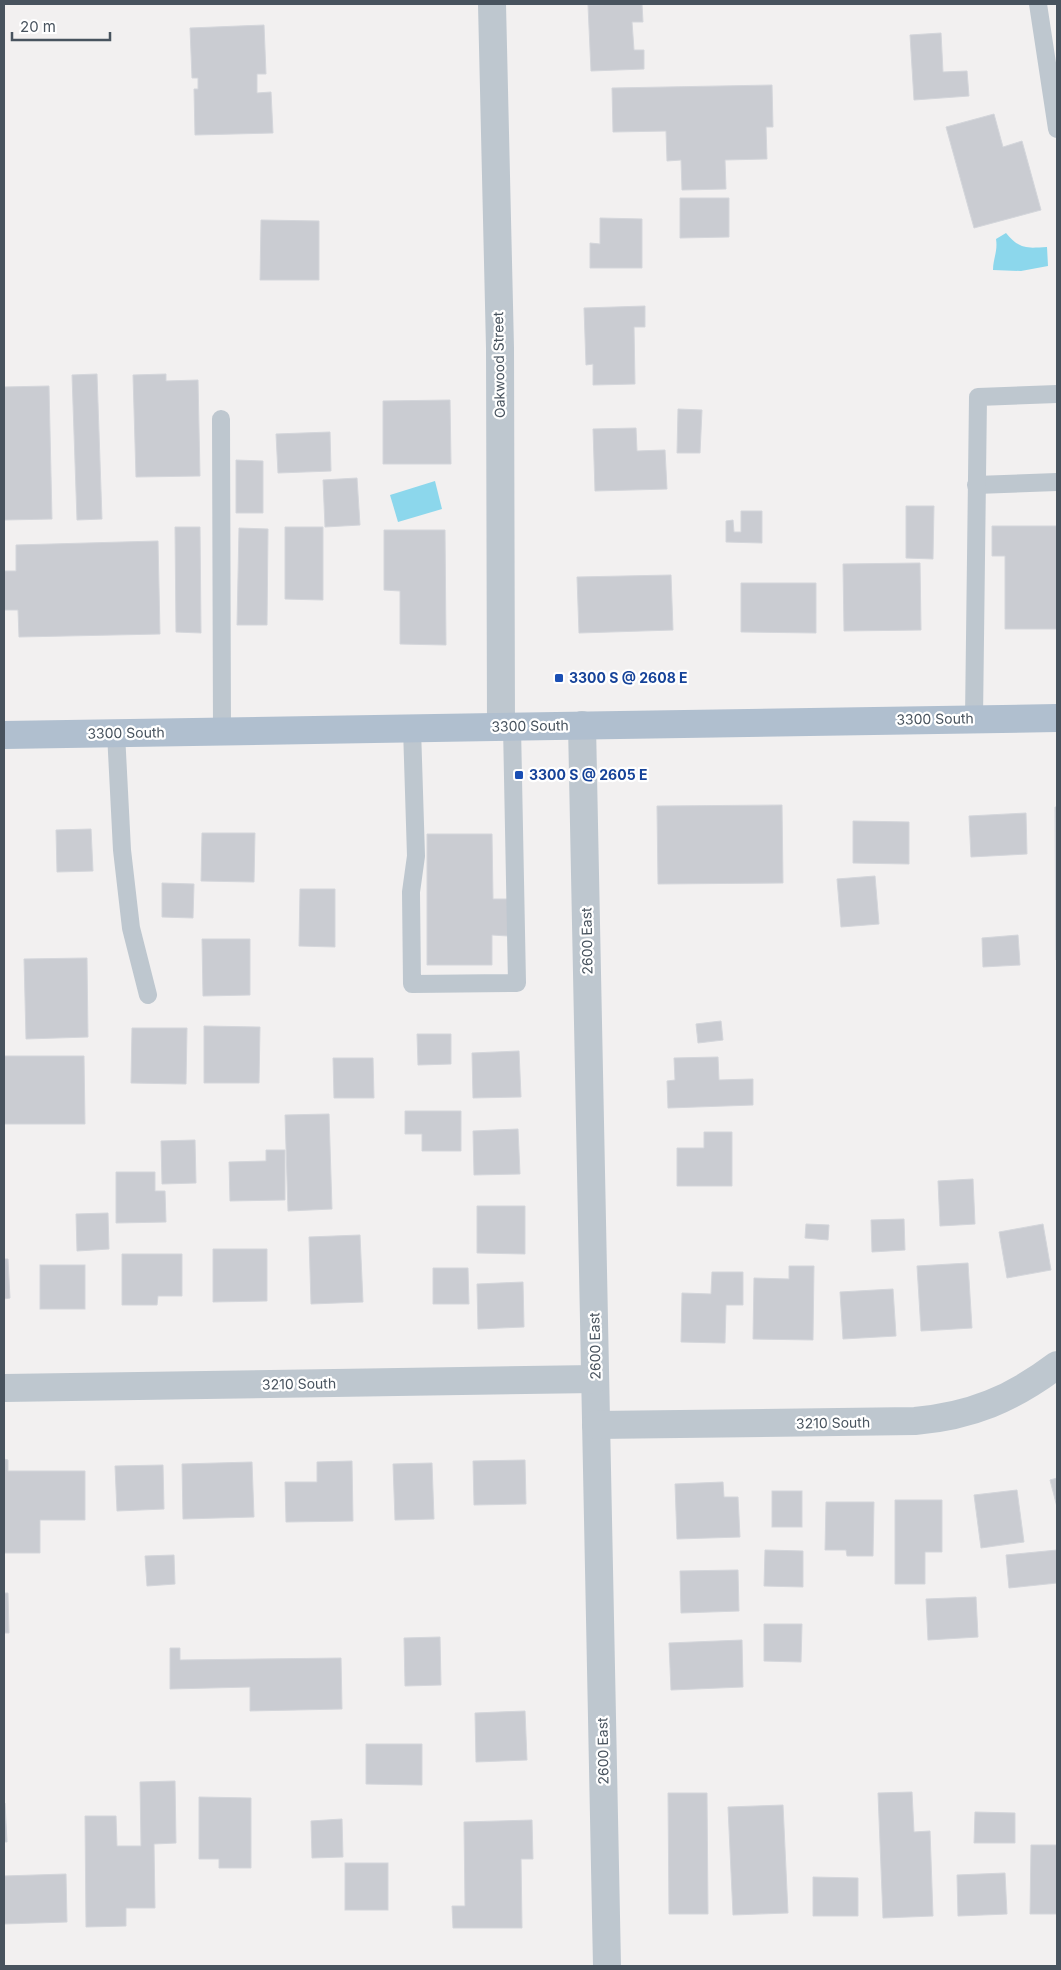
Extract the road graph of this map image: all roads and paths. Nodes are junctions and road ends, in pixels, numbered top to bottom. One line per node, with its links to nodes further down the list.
1 (492, 4): 11 (street, Oakwood Street)
2 (1038, 4): 3 (lane)
3 (1057, 129)
4 (1057, 394): 7 (lane)
5 (221, 418): 13 (lane)
6 (1057, 482): 7 (lane)
7 (976, 485): 9 (lane)
8 (1057, 718): 9 (main road, 3300 South)
9 (974, 719): 10 (main road, 3300 South)
10 (582, 725): 11 (main road, 3300 South); 18 (street, 2600 East)
11 (507, 726): 12 (main road, 3300 South); 12 (lane)
12 (412, 728): 13 (main road, 3300 South)
13 (222, 731): 14 (main road, 3300 South)
14 (116, 733): 15 (main road, 3300 South); 16 (lane)
15 (4, 735)
16 (148, 995)
17 (1057, 1365): 20 (street, 3210 South)
18 (595, 1380): 19 (street, 3210 South); 20 (street, 2600 East)
19 (4, 1388)
20 (596, 1425): 21 (street, 2600 East)
21 (607, 1966)

